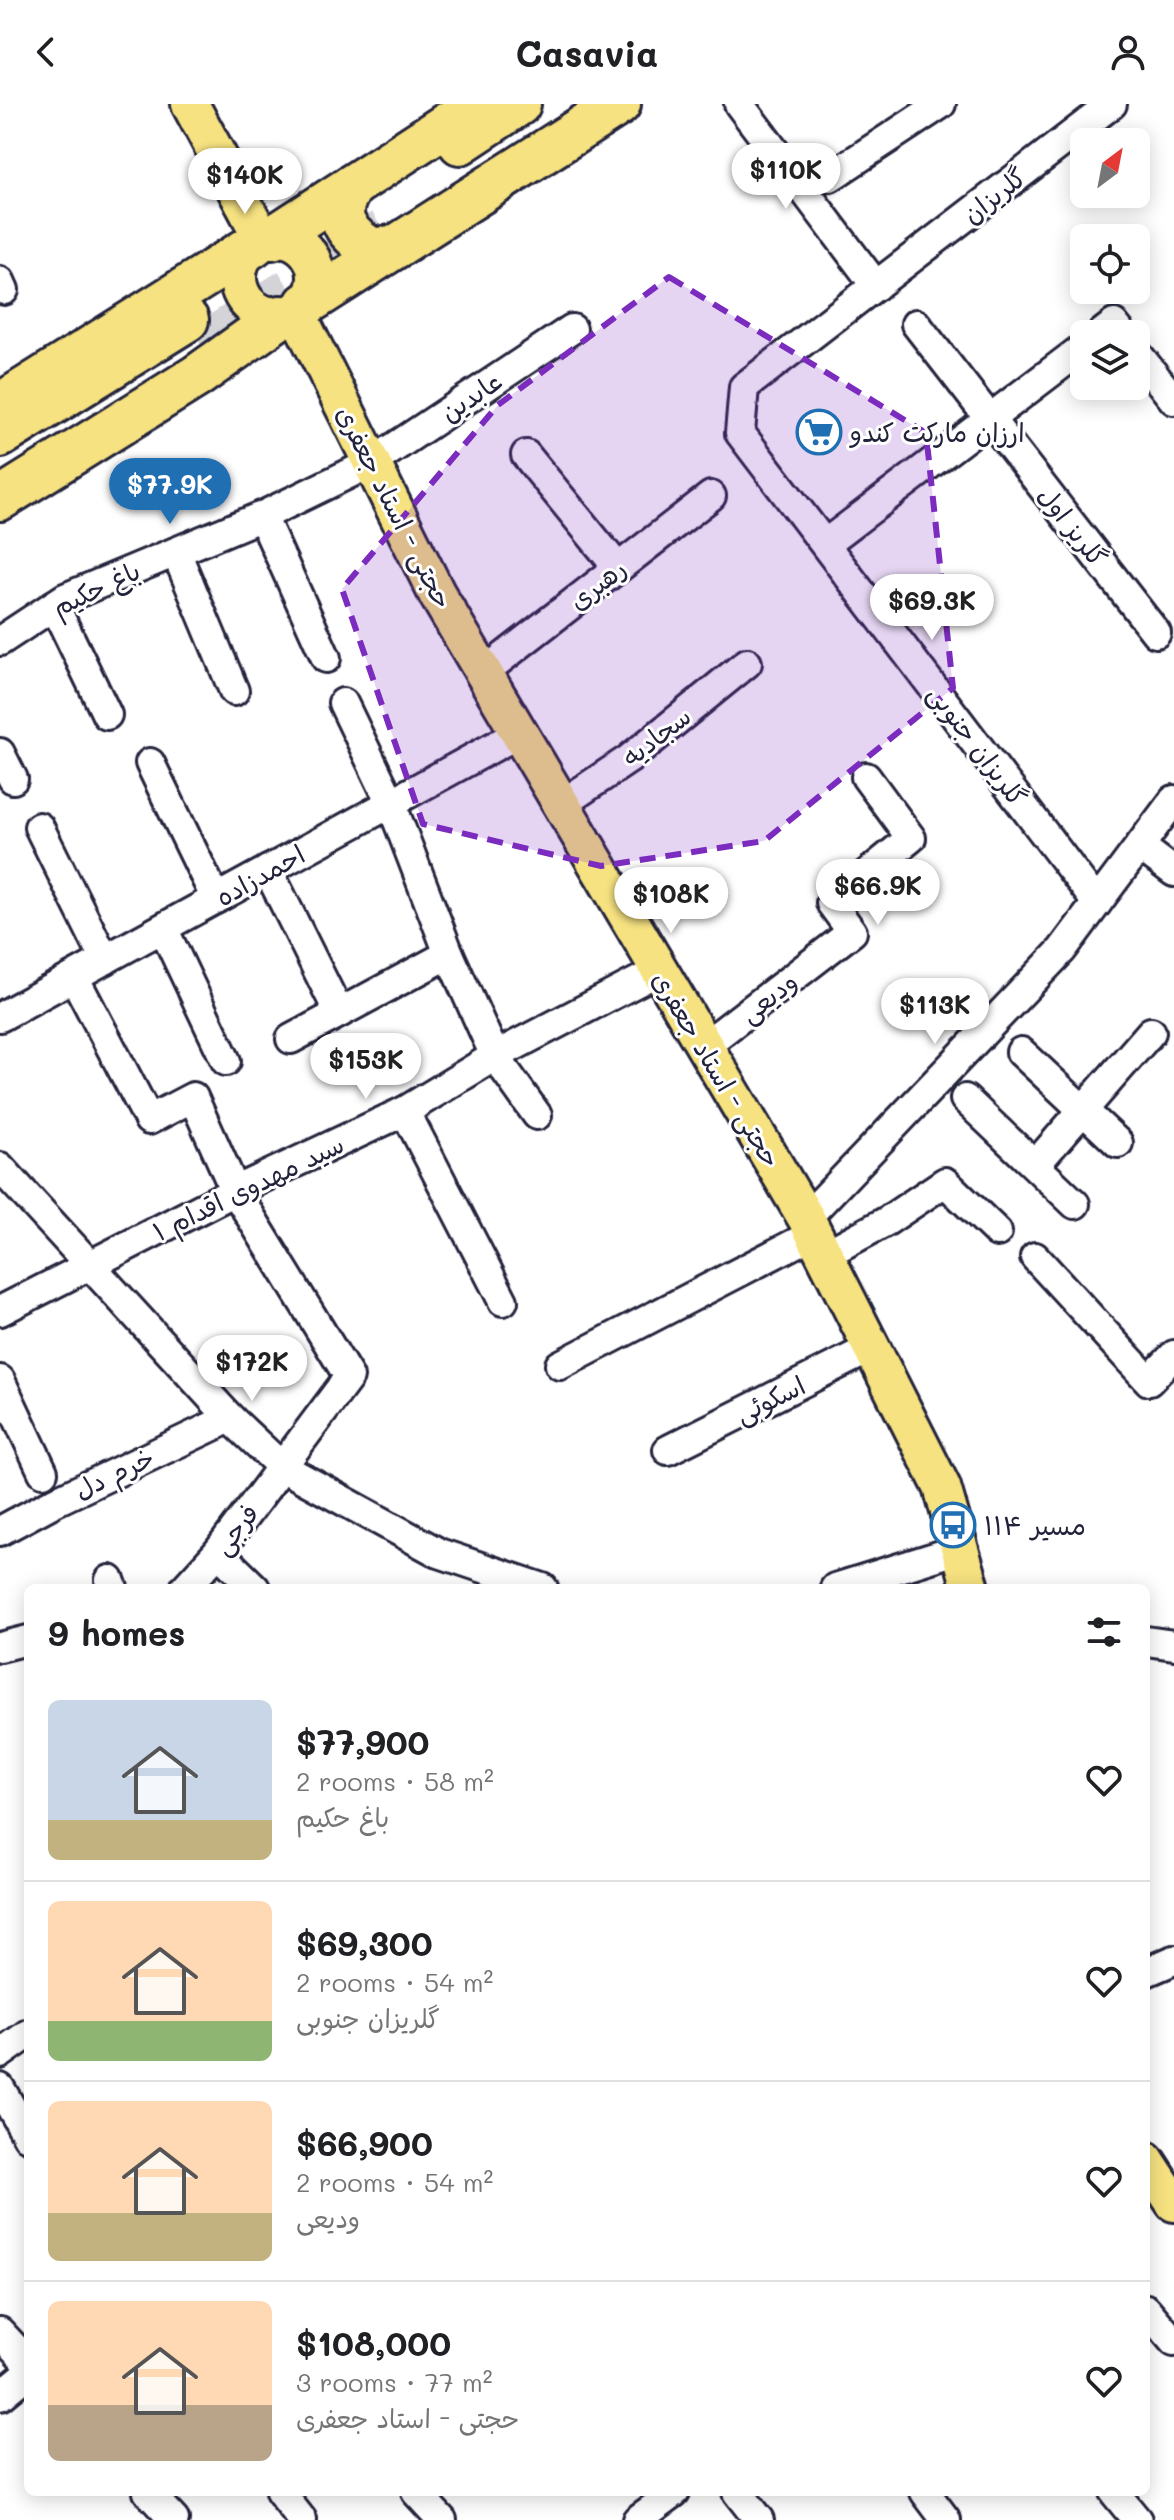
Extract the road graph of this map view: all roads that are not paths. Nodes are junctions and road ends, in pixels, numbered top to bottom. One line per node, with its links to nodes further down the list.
1 (190, 104): 11 (main road)
2 (478, 104): 10 (highway)
3 (519, 104): 10 (highway)
4 (574, 104): 10 (highway)
5 (619, 104): 10 (highway)
6 (739, 104): 12 (street)
7 (941, 104): 9 (street)
8 (1112, 104): 12 (street, گلریزان)
9 (830, 177)
10 (374, 218): 11 (highway); 13 (highway)
11 (263, 241): 13 (main road); 13 (main road); 16 (highway)
12 (876, 286): 19 (street, گلریزان)
13 (294, 311): 16 (highway); 25 (main road, حجتی - استاد جعفری)
14 (916, 324): 22 (street, گلریز اول)
15 (572, 329): 25 (street, عابدین)
16 (185, 336): 21 (highway); 23 (highway); 26 (highway); 28 (highway)
17 (1070, 358): 22 (street)
18 (1150, 370): 20 (street)
19 (744, 387): 30 (street, گلریزان جنوبی)
20 (1174, 400)
21 (0, 405)
22 (989, 419): 30 (street); 34 (street, گلریز اول)
23 (0, 436)
24 (526, 455): 32 (street)
25 (371, 463): 29 (street, باغ حکیم); 38 (main road, حجتی - استاد جعفری)
26 (0, 473)
27 (711, 496): 32 (street, رهبری)
28 (0, 499)
29 (262, 516): 31 (street, باغ حکیم); 36 (street)
30 (825, 544): 55 (street, گلریزان جنوبی)
31 (176, 552): 33 (street, باغ حکیم); 39 (street)
32 (618, 568): 38 (street, رهبری)
33 (54, 605): 35 (street, باغ حکیم); 41 (street)
34 (1156, 633)
35 (0, 641)
36 (326, 658)
37 (747, 663): 49 (street, سجادیه)
38 (484, 672): 42 (main road, حجتی - استاد جعفری)
39 (234, 691)
40 (343, 703): 48 (street)
41 (107, 715)
42 (519, 733): 48 (street, احمدزاده); 49 (main road, حجتی - استاد جعفری)
43 (0, 753): 46 (street)
44 (150, 763): 54 (street)
45 (866, 777): 65 (street, ودیعی)
46 (13, 779)
47 (1174, 800): 51 (street)
48 (391, 803): 52 (street, احمدزاده); 57 (street)
49 (562, 804): 59 (main road, حجتی - استاد جعفری)
50 (39, 827): 58 (street)
51 (1140, 846): 53 (street); 55 (street)
52 (268, 870): 54 (street, احمدزاده); 61 (street)
53 (1174, 872)
54 (216, 899): 56 (street, احمدزاده)
55 (1097, 903): 79 (street)
56 (163, 928): 58 (street, احمدزاده); 68 (street)
57 (449, 954): 61 (street); 67 (street)
58 (105, 960): 60 (street, احمدزاده)
59 (658, 971): 65 (main road, حجتی - استاد جعفری); 67 (street, سید مهدوی اقدام ۱)
60 (74, 977): 62 (street, احمدزاده); 76 (street)
61 (339, 1013): 64 (street)
62 (0, 1017)
63 (1151, 1032): 71 (street)
64 (291, 1039)
65 (704, 1046): 79 (main road, حجتی - استاد جعفری)
66 (1021, 1052): 71 (street)
67 (495, 1056): 70 (street, سید مهدوی اقدام ۱); 72 (street)
68 (226, 1061)
69 (965, 1099): 74 (street)
70 (405, 1111): 76 (street, سید مهدوی اقدام ۱); 82 (street)
71 (1082, 1112): 73 (street); 74 (street)
72 (537, 1115)
73 (1118, 1143)
74 (1036, 1164): 77 (street)
75 (0, 1167): 81 (street)
76 (235, 1191): 81 (street, سید مهدوی اقدام ۱); 90 (street, فرجی)
77 (1075, 1204)
78 (997, 1232): 79 (street)
79 (814, 1236): 84 (main road, حجتی - استاد جعفری); 86 (street)
80 (1035, 1257): 85 (street)
81 (92, 1265): 83 (street, سید مهدوی اقدام ۱); 88 (street)
82 (503, 1301)
83 (0, 1311)
84 (871, 1348): 89 (street, اسکوئی); 93 (main road, حجتی - استاد جعفری)
85 (1174, 1355)
86 (560, 1365)
87 (0, 1380): 91 (street)
88 (230, 1418): 90 (street); 92 (street, خرم دل)
89 (668, 1450)
90 (282, 1467): 94 (street, فرجی); 97 (street)
91 (43, 1472)
92 (0, 1531)
93 (960, 1549): 98 (street); 99 (main road, حجتی - استاد جعفری)
94 (218, 1552): 95 (street, فرجی); 96 (street)
95 (189, 1584)
96 (251, 1584)
97 (531, 1584)
98 (848, 1584)
99 (970, 1584)
100 (24, 1641): 103 (street)
101 (1150, 1642): 102 (street)
102 (1174, 1645)
103 (0, 1647)
104 (1174, 1960): 105 (street)
105 (1150, 1970)
106 (24, 2037): 107 (street)
107 (0, 2054)
108 (0, 2088): 109 (street)
109 (24, 2130)
110 (1150, 2166): 111 (main road)
111 (1174, 2203)
112 (1150, 2314): 114 (street)
113 (0, 2332): 115 (street)
114 (1174, 2342)
115 (24, 2358)
116 (24, 2376): 117 (street)
117 (0, 2396)
118 (152, 2496): 124 (street)
119 (420, 2496): 125 (street)
120 (670, 2496): 126 (street)
121 (740, 2496): 127 (street)
122 (928, 2496): 128 (street)
123 (1117, 2496): 129 (street)
124 (174, 2520)
125 (442, 2520)
126 (637, 2520)
127 (759, 2520)
128 (946, 2520)
129 (1137, 2520)

